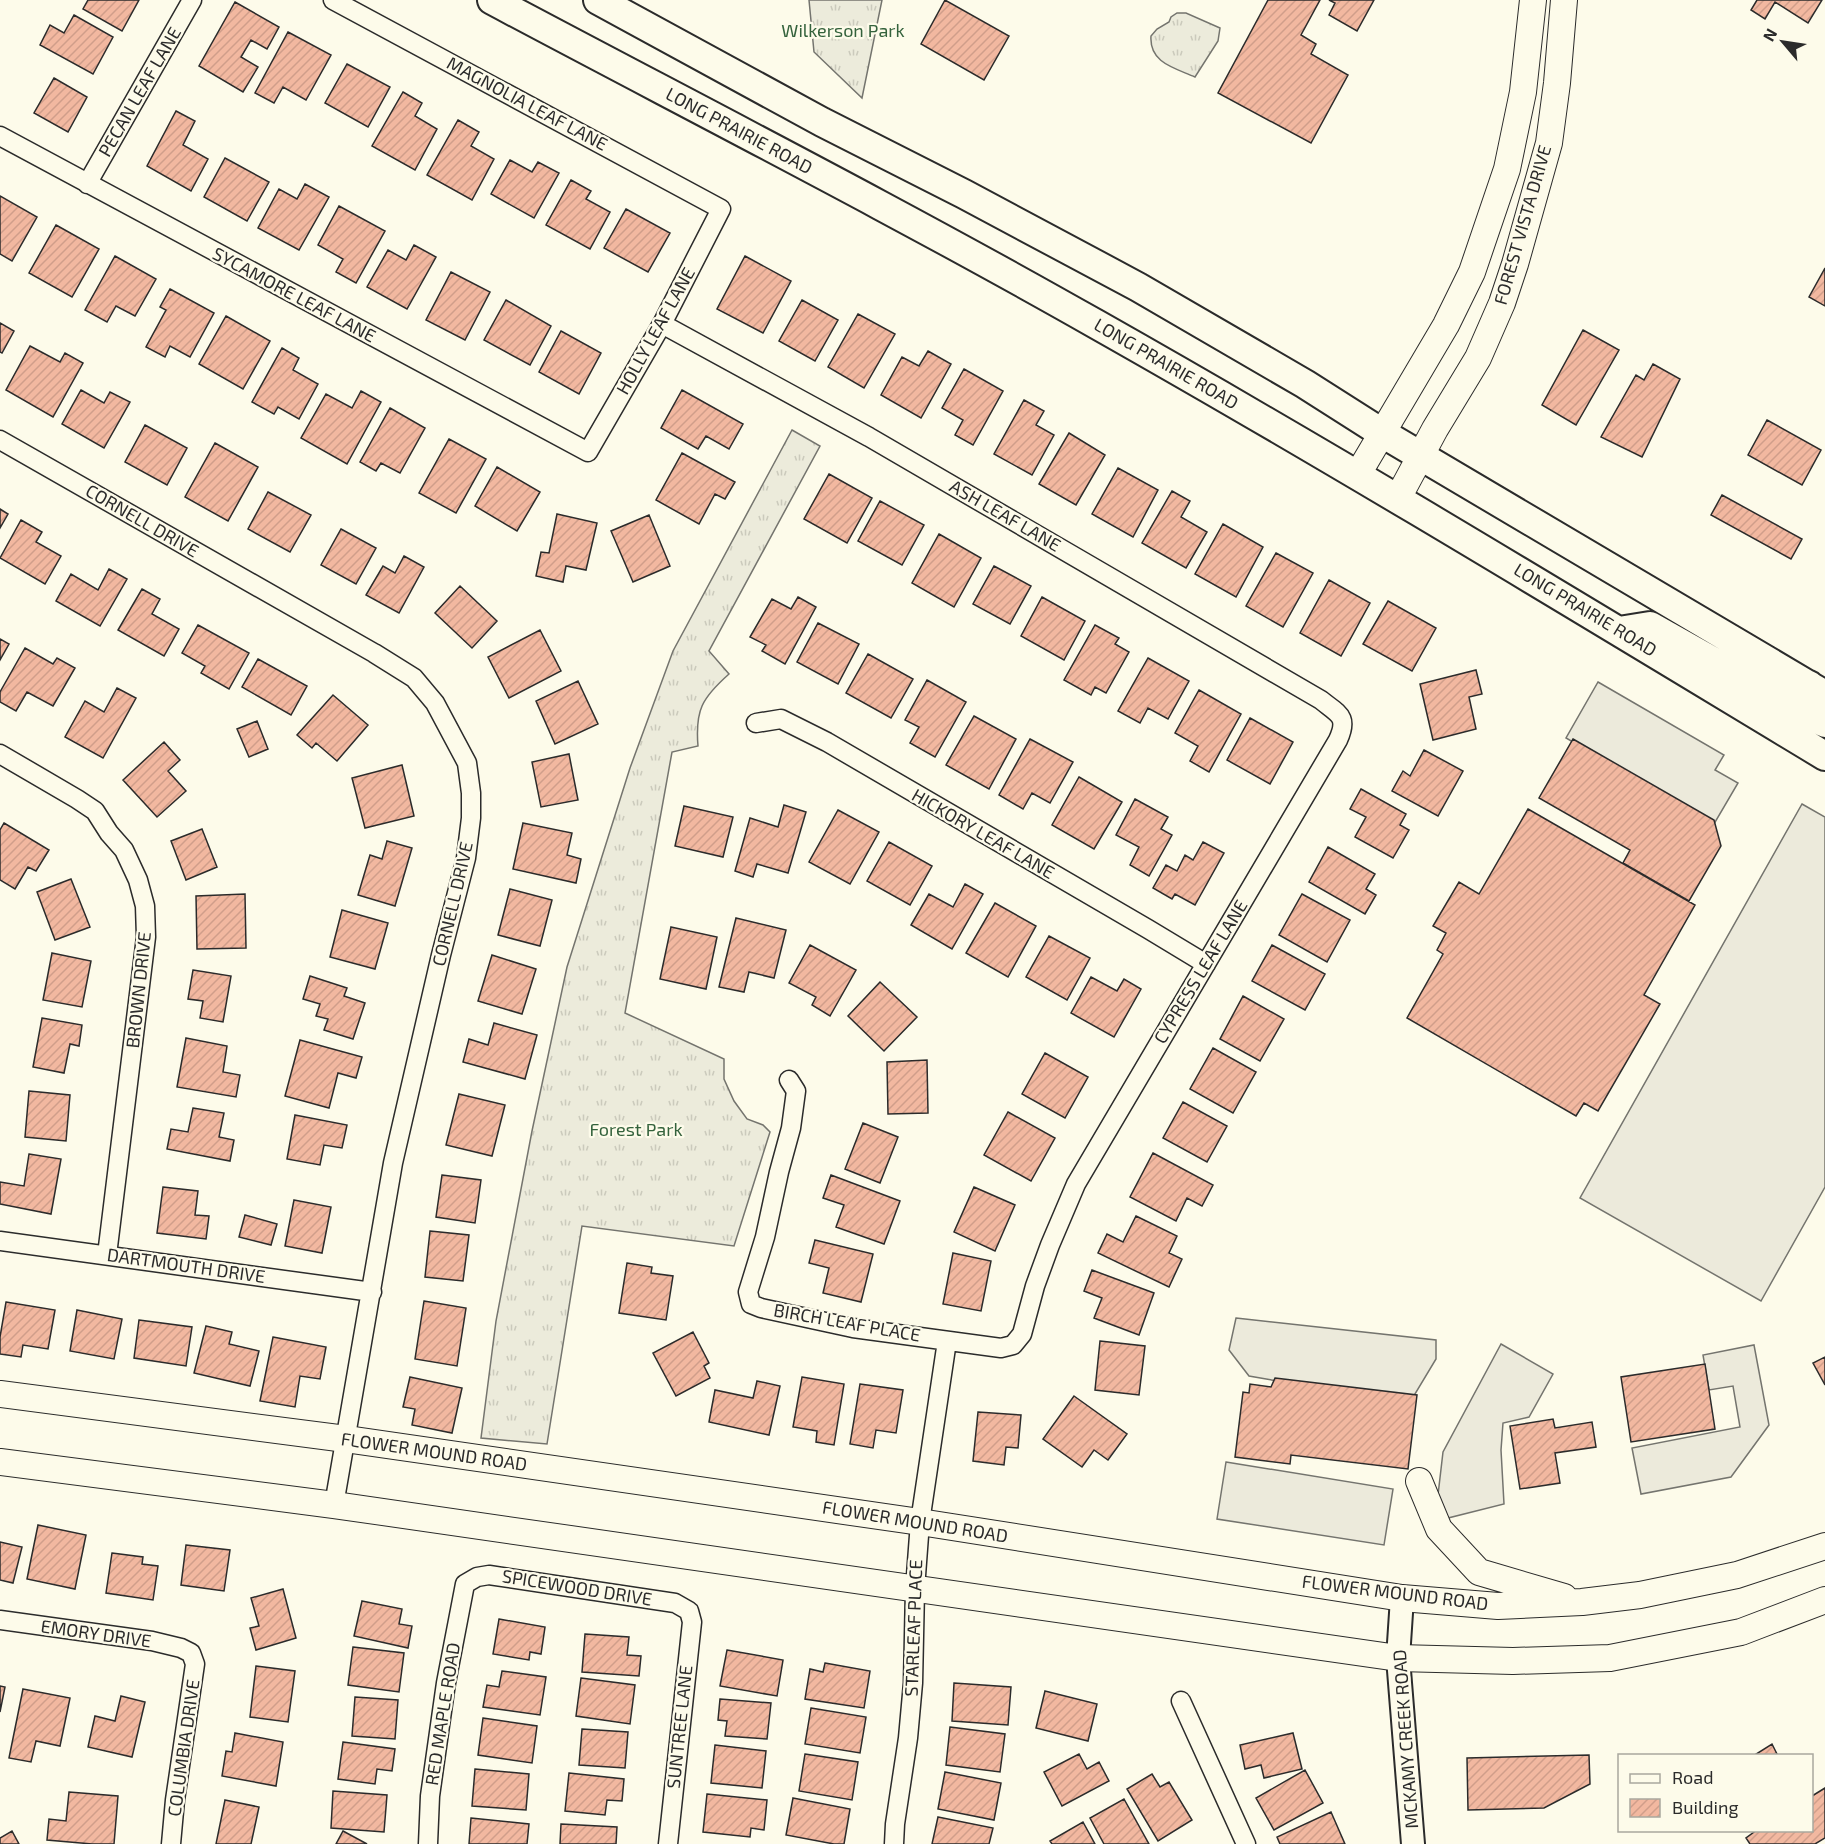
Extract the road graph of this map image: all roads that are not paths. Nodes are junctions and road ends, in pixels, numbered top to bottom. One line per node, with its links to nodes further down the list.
1 (192, 0): 8 (street, PECAN LEAF LANE)
2 (333, 0): 9 (street, MAGNOLIA LEAF LANE)
3 (492, 0): 15 (main road, LONG PRAIRIE ROAD)
4 (598, 0): 11 (main road)
5 (1533, 0): 11 (main road, FOREST VISTA DRIVE)
6 (1564, 0): 14 (main road, FOREST VISTA DRIVE)
7 (0, 136): 8 (street, SYCAMORE LEAF LANE)
8 (87, 184): 13 (street, SYCAMORE LEAF LANE)
9 (721, 208): 10 (street, HOLLY LEAF LANE)
10 (662, 324): 13 (street, HOLLY LEAF LANE); 19 (street, ASH LEAF LANE)
11 (1382, 433): 14 (main road); 15 (main road, FOREST VISTA DRIVE)
12 (0, 440): 30 (street, CORNELL DRIVE)
13 (588, 452)
14 (1421, 455): 16 (main road, FOREST VISTA DRIVE); 18 (main road)
15 (1358, 474): 16 (main road, LONG PRAIRIE ROAD)
16 (1398, 498): 17 (main road, LONG PRAIRIE ROAD)
17 (1619, 631): 18 (main road); 20 (main road, LONG PRAIRIE ROAD)
18 (1817, 690)
19 (1341, 717): 25 (street, CYPRESS LEAF LANE)
20 (1764, 719): 22 (main road); 24 (main road, LONG PRAIRIE ROAD)
21 (756, 723): 25 (street, HICKORY LEAF LANE)
22 (1825, 723)
23 (0, 754): 29 (street, BROWN DRIVE)
24 (1825, 756)
25 (1206, 964): 27 (street, CYPRESS LEAF LANE)
26 (789, 1080): 31 (street, BIRCH LEAF PLACE)
27 (1057, 1227): 31 (street, BIRCH LEAF PLACE)
28 (0, 1241): 29 (street, DARTMOUTH DRIVE)
29 (107, 1256): 30 (street, DARTMOUTH DRIVE)
30 (372, 1292): 33 (street, CORNELL DRIVE)
31 (947, 1341): 37 (street, STARLEAF PLACE)
32 (0, 1394): 33 (main road, FLOWER MOUND ROAD)
33 (346, 1439): 36 (street, CORNELL DRIVE); 37 (main road, FLOWER MOUND ROAD)
34 (0, 1462): 36 (main road)
35 (1419, 1481): 43 (main road)
36 (334, 1505): 40 (main road)
37 (920, 1522): 40 (street, STARLEAF PLACE); 41 (main road, FLOWER MOUND ROAD)
38 (1825, 1546): 43 (main road, FLOWER MOUND ROAD)
39 (465, 1584): 44 (street, SPICEWOOD DRIVE); 51 (street, RED MAPLE ROAD)
40 (915, 1589): 47 (main road); 53 (street, STARLEAF PLACE)
41 (1402, 1598): 43 (main road, FLOWER MOUND ROAD); 47 (street, MCKAMY CREEK ROAD)
42 (1825, 1600): 47 (main road)
43 (1582, 1602)
44 (689, 1611): 52 (street, SUNTREE LANE)
45 (0, 1620): 46 (street, EMORY DRIVE)
46 (191, 1653): 50 (street, COLUMBIA DRIVE)
47 (1398, 1658): 54 (street, MCKAMY CREEK ROAD)
48 (1181, 1701): 49 (street)
49 (1243, 1843)
50 (171, 1844)
51 (428, 1844)
52 (668, 1844)
53 (894, 1844)
54 (1413, 1844)

